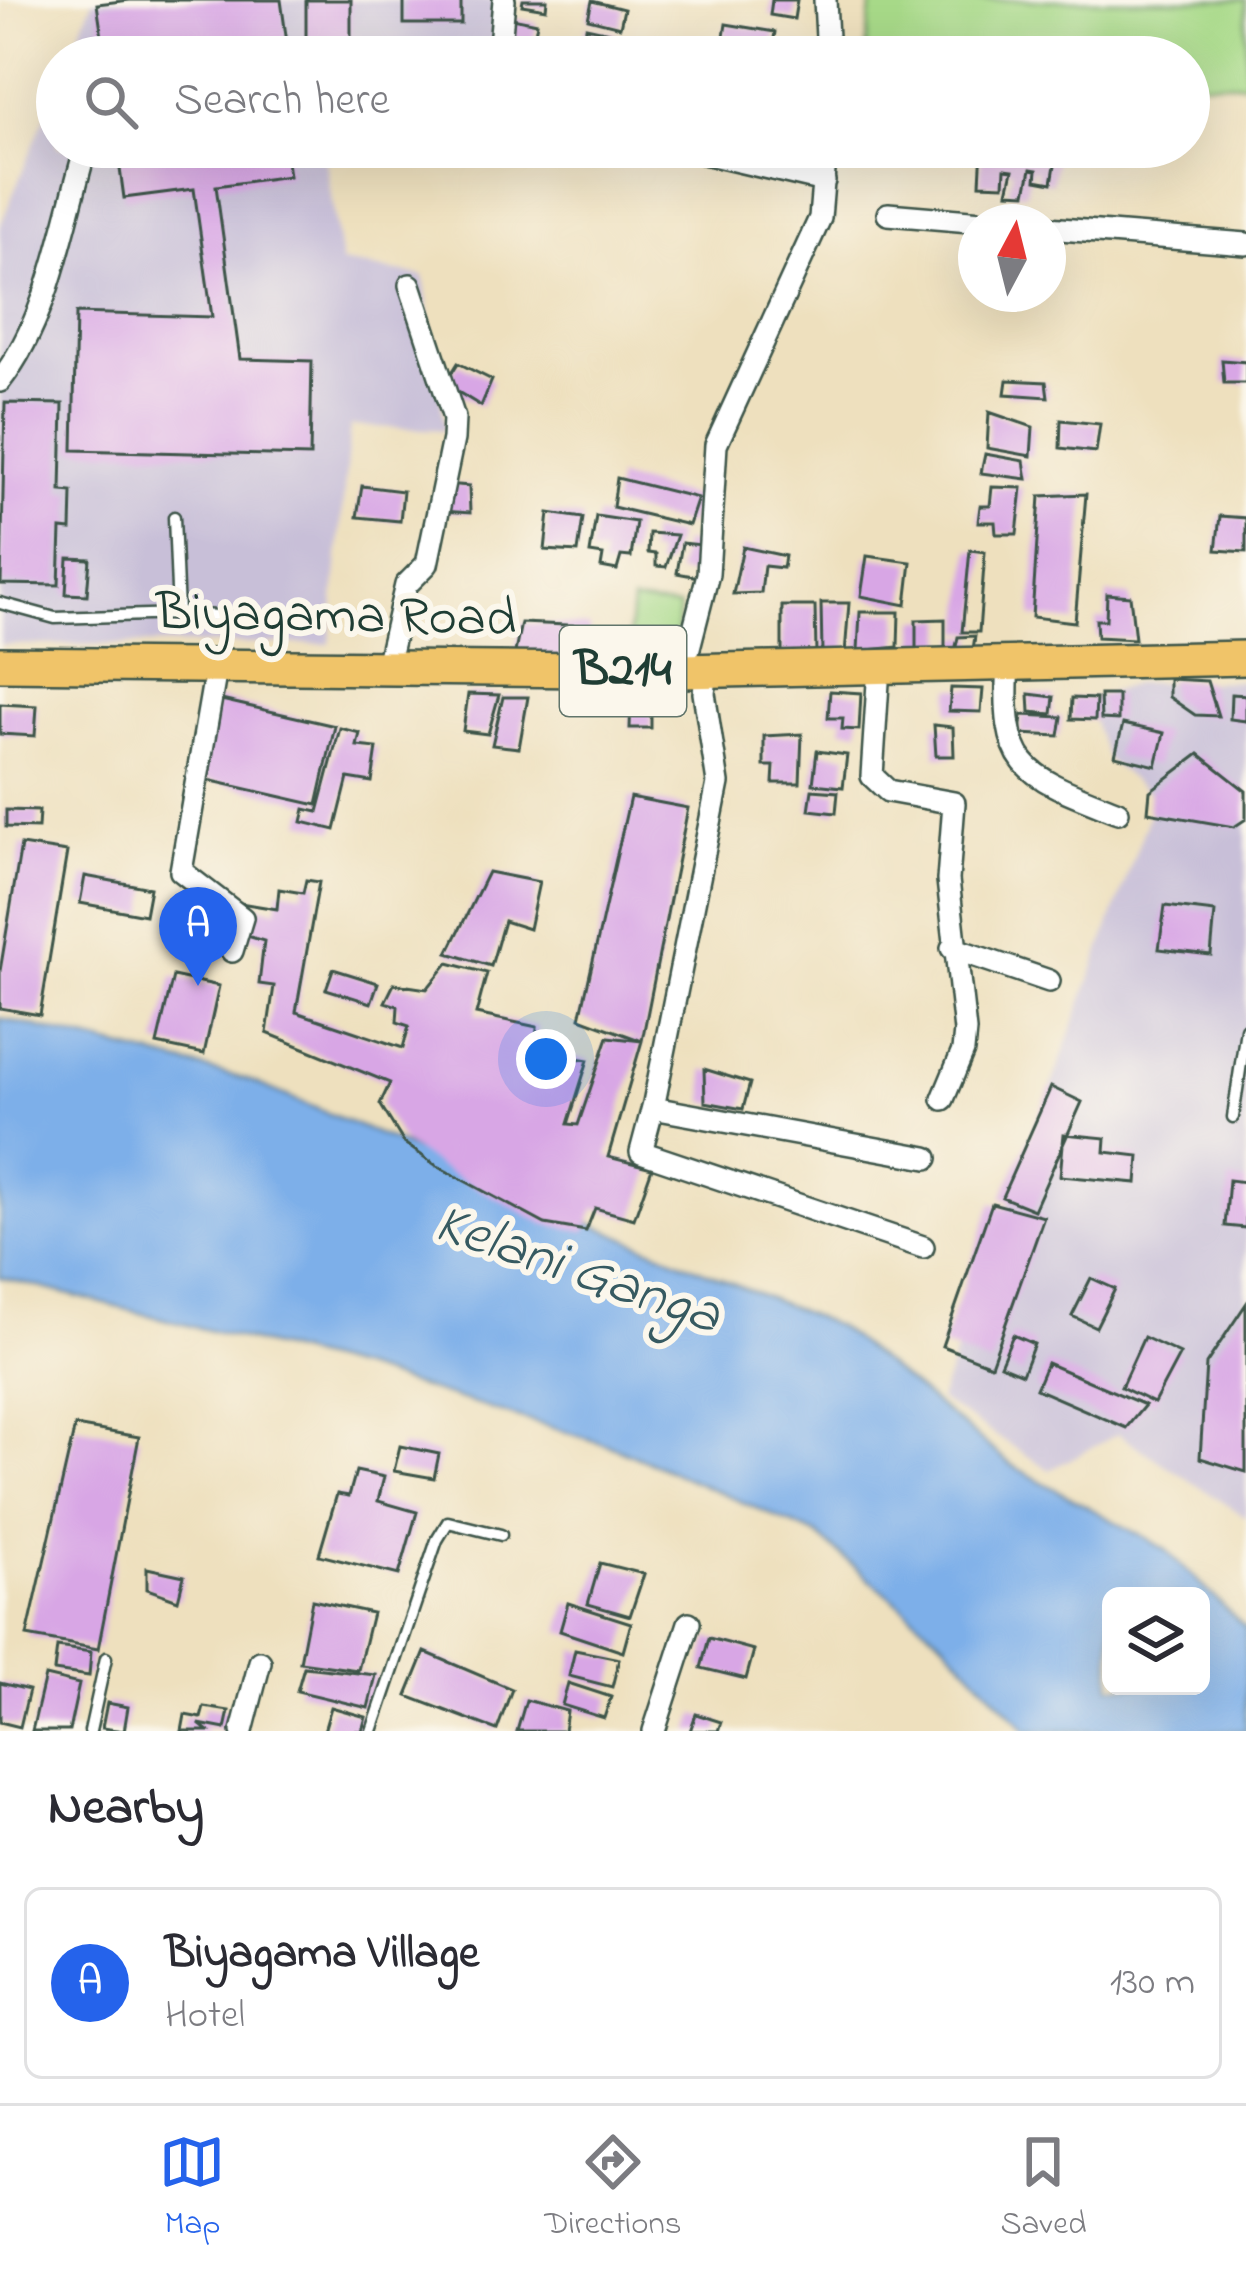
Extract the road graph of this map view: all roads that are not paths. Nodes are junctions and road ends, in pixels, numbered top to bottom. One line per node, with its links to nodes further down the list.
1 (504, 0): 3 (street)
2 (825, 0): 4 (street)
3 (501, 36)
4 (827, 36)
5 (80, 168): 14 (street)
6 (769, 168): 8 (street)
7 (825, 168): 8 (street)
8 (824, 181): 25 (street)
9 (888, 214): 10 (street)
10 (958, 220)
11 (1066, 229): 12 (street)
12 (1246, 244)
13 (410, 285): 24 (street)
14 (0, 381)
15 (174, 517): 17 (lane)
16 (0, 603): 17 (lane)
17 (178, 614): 18 (lane)
18 (280, 619)
19 (1246, 658): 20 (main road, Biyagama Road / B214)
20 (1007, 663): 22 (main road, Biyagama Road / B214); 26 (street)
21 (0, 664): 23 (main road, Biyagama Road / B214)
22 (879, 667): 25 (main road, Biyagama Road / B214); 27 (street)
23 (216, 669): 24 (main road, Biyagama Road / B214); 28 (street)
24 (386, 670): 25 (main road, Biyagama Road / B214)
25 (695, 671): 32 (street)
26 (1118, 812)
27 (952, 948): 29 (street); 31 (street)
28 (232, 951)
29 (1049, 981)
30 (1246, 1029): 33 (lane)
31 (943, 1099)
32 (654, 1103): 34 (street); 35 (street)
33 (1233, 1117)
34 (927, 1158)
35 (923, 1247)
36 (501, 1534): 42 (lane)
37 (689, 1623): 43 (street)
38 (106, 1658): 40 (lane)
39 (260, 1662): 41 (street)
40 (90, 1731)
41 (242, 1731)
42 (372, 1731)
43 (654, 1731)

